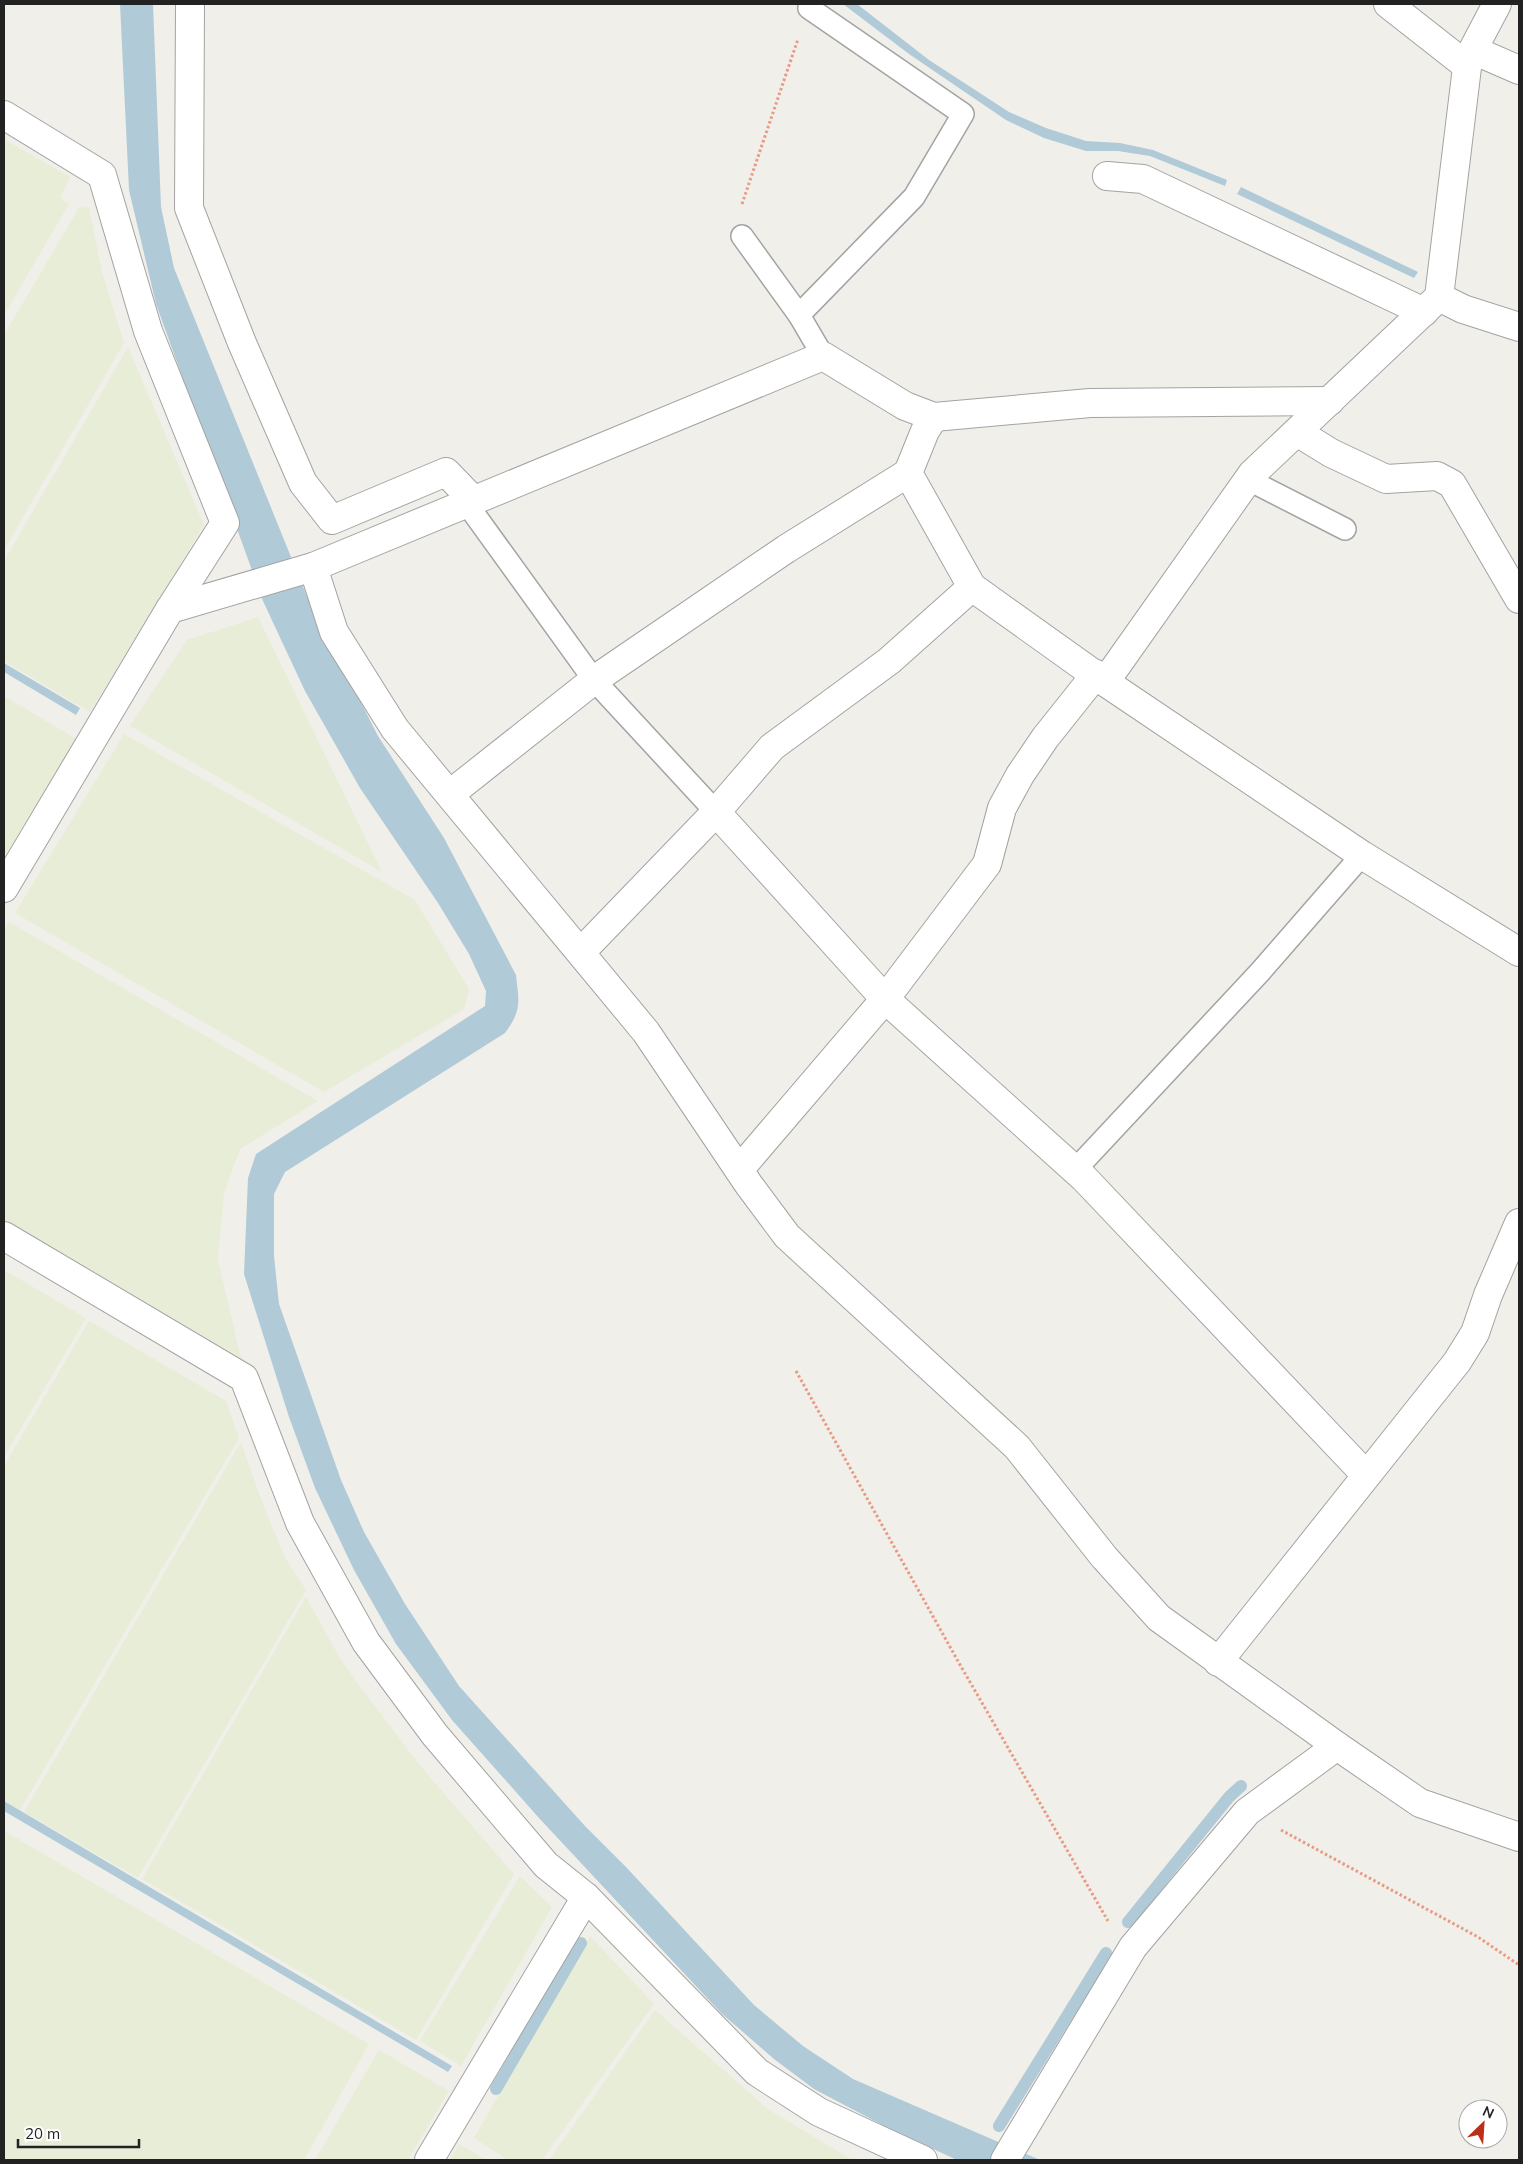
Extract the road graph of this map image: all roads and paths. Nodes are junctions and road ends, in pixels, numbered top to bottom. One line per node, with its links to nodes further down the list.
1 (190, 4): 19 (street)
2 (1388, 4): 5 (street)
3 (1497, 4): 5 (street)
4 (810, 6): 9 (path); 11 (lane)
5 (1470, 58): 6 (street); 10 (street)
6 (1519, 70)
7 (4, 115): 24 (street)
8 (1107, 176): 10 (street)
9 (742, 236): 11 (lane)
10 (1431, 304): 12 (street); 14 (street)
11 (799, 315): 13 (lane)
12 (1519, 327)
13 (823, 356): 15 (street); 19 (street)
14 (1330, 400): 15 (street); 16 (street)
15 (934, 417): 17 (street)
16 (1297, 432): 18 (street); 23 (street)
17 (908, 472): 22 (street); 26 (street)
18 (1248, 480): 20 (lane); 25 (street)
19 (470, 502): 21 (street); 26 (lane)
20 (1345, 528)
21 (313, 567): 24 (street); 27 (street)
22 (972, 588): 25 (street); 28 (street)
23 (1519, 600)
24 (170, 609): 30 (street)
25 (1100, 678): 29 (street); 33 (street)
26 (594, 680): 27 (street); 28 (lane)
27 (450, 794): 31 (street)
28 (716, 812): 31 (street); 33 (street)
29 (1362, 855): 32 (street); 35 (lane)
30 (4, 888)
31 (581, 952): 34 (street)
32 (1519, 952)
33 (885, 1000): 34 (street); 35 (street)
34 (739, 1170): 40 (street)
35 (1075, 1170): 39 (street)
36 (1519, 1223): 39 (street)
37 (4, 1236): 44 (street)
38 (796, 1371): 45 (path)
39 (1366, 1475): 40 (street)
40 (1218, 1662): 41 (street)
41 (1336, 1746): 42 (street); 43 (street)
42 (1248, 1812): 45 (street); 46 (path)
43 (1519, 1837)
44 (586, 1897): 48 (street); 49 (street)
45 (1128, 1956): 47 (street)
46 (1519, 1965)
47 (1010, 2152)
48 (429, 2160)
49 (923, 2160)

